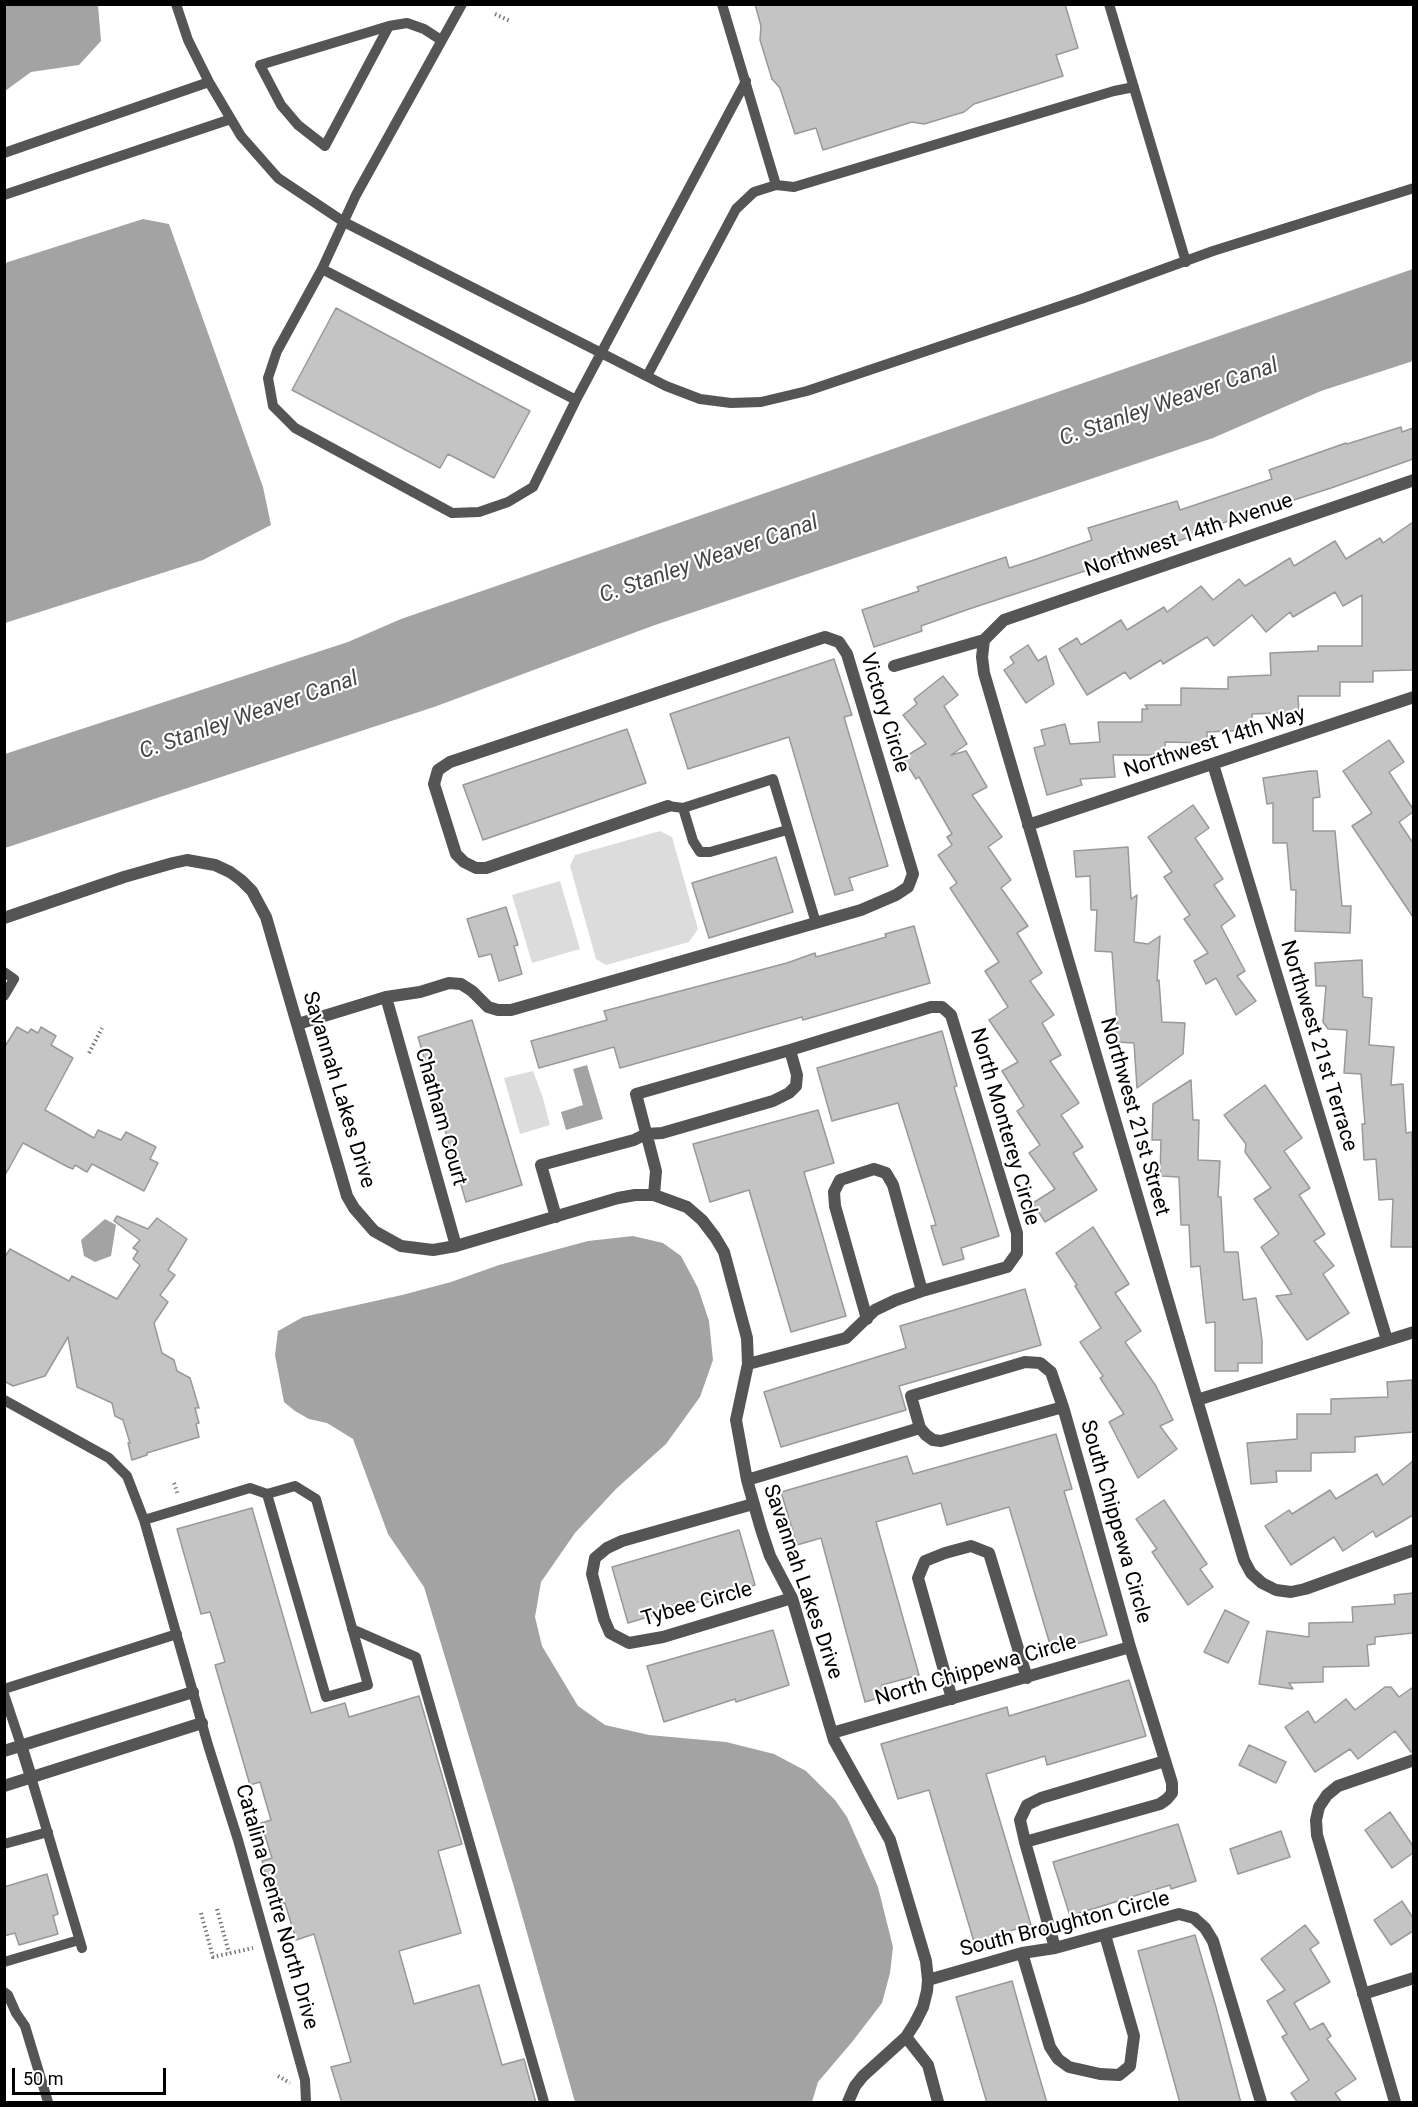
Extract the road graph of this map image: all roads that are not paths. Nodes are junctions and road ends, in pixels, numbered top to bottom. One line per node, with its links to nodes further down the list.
1 (176, 4): 8 (lane)
2 (462, 4): 6 (lane)
3 (723, 4): 7 (lane)
4 (1109, 4): 9 (lane)
5 (389, 26): 5 (lane); 6 (lane)
6 (441, 40): 15 (lane)
7 (746, 81): 12 (lane); 18 (lane)
8 (208, 82): 10 (lane); 11 (lane)
9 (1134, 87): 12 (lane); 16 (lane)
10 (231, 119): 14 (lane); 15 (lane)
11 (4, 153)
12 (776, 185): 19 (lane)
13 (1413, 188): 16 (lane)
14 (4, 195)
15 (344, 222): 17 (lane); 18 (lane)
16 (1186, 262): 19 (lane)
17 (322, 269): 20 (lane); 20 (lane)
18 (602, 353): 19 (lane); 20 (lane)
19 (647, 376)
20 (576, 400)
21 (1413, 480): 22 (street, Northwest 14th Avenue)
22 (984, 640): 23 (street); 28 (street, Northwest 21st Street)
23 (894, 666)
24 (1413, 700): 25 (street, Northwest 14th Way)
25 (1213, 764): 28 (street, Northwest 14th Way); 44 (street, Northwest 21st Terrace)
26 (668, 806): 27 (lane); 31 (street, Victory Circle)
27 (683, 808): 29 (lane); 29 (lane)
28 (1028, 825): 47 (street, Northwest 21st Street)
29 (787, 830): 31 (lane)
30 (4, 918): 35 (street, Savannah Lakes Drive)
31 (816, 923): 34 (street, Victory Circle)
32 (4, 972): 33 (lane)
33 (4, 996)
34 (386, 997): 35 (street, Victory Circle); 40 (street, Chatham Court)
35 (298, 1024): 40 (street, Savannah Lakes Drive)
36 (790, 1050): 37 (street); 37 (street); 41 (street, North Monterey Circle)
37 (646, 1134): 38 (street); 39 (street)
38 (654, 1195): 39 (street, Savannah Lakes Drive); 45 (street, Savannah Lakes Drive)
39 (556, 1217): 40 (street, Savannah Lakes Drive)
40 (456, 1246)
41 (922, 1291): 42 (street, North Monterey Circle); 42 (street)
42 (867, 1319): 45 (street, North Monterey Circle)
43 (1413, 1332): 44 (street)
44 (1387, 1340): 47 (street)
45 (748, 1364): 50 (street, Savannah Lakes Drive)
46 (4, 1400): 53 (lane, Catalina Centre North Drive)
47 (1197, 1400): 54 (street, Northwest 21st Street)
48 (1063, 1407): 49 (street, South Chippewa Circle); 49 (street, South Chippewa Circle); 58 (street, South Chippewa Circle)
49 (920, 1428): 50 (street)
50 (747, 1480): 52 (street, Savannah Lakes Drive)
51 (267, 1494): 53 (lane); 56 (lane); 56 (lane)
52 (753, 1504): 55 (street, Savannah Lakes Drive); 55 (street, Tybee Circle)
53 (144, 1520): 57 (lane, Catalina Centre North Drive)
54 (1413, 1550)
55 (792, 1598): 65 (street, Savannah Lakes Drive)
56 (352, 1629): 86 (lane)
57 (177, 1634): 60 (lane); 61 (lane, Catalina Centre North Drive)
58 (1130, 1647): 59 (street, North Chippewa Circle); 69 (street, South Chippewa Circle)
59 (1027, 1678): 63 (street, North Chippewa Circle); 63 (street)
60 (4, 1689)
61 (193, 1692): 64 (lane, Catalina Centre North Drive); 66 (street)
62 (4, 1694): 66 (lane)
63 (952, 1699): 65 (street, North Chippewa Circle)
64 (202, 1723): 70 (street); 85 (lane, Catalina Centre North Drive)
65 (832, 1733): 80 (street, Savannah Lakes Drive)
66 (21, 1746): 67 (street); 70 (street)
67 (4, 1751)
68 (1413, 1760): 82 (street)
69 (1166, 1761): 73 (street); 73 (street, South Chippewa Circle)
70 (31, 1777): 71 (street); 72 (lane)
71 (4, 1786)
72 (48, 1832): 74 (lane); 78 (lane)
73 (1025, 1842): 76 (street)
74 (4, 1844)
75 (1105, 1935): 76 (street, South Broughton Circle); 77 (street); 89 (street, South Broughton Circle)
76 (1055, 1948): 77 (street, South Broughton Circle)
77 (1022, 1953): 80 (street, South Broughton Circle)
78 (4, 1962)
79 (1413, 1978): 82 (street)
80 (928, 1980): 83 (street, Savannah Lakes Drive)
81 (4, 1992): 84 (lane)
82 (1363, 1994): 90 (street)
83 (906, 2037): 87 (street, Savannah Lakes Drive); 88 (street)
84 (48, 2103)
85 (306, 2103)
86 (544, 2103)
87 (848, 2103)
88 (938, 2103)
89 (1261, 2103)
90 (1395, 2103)

